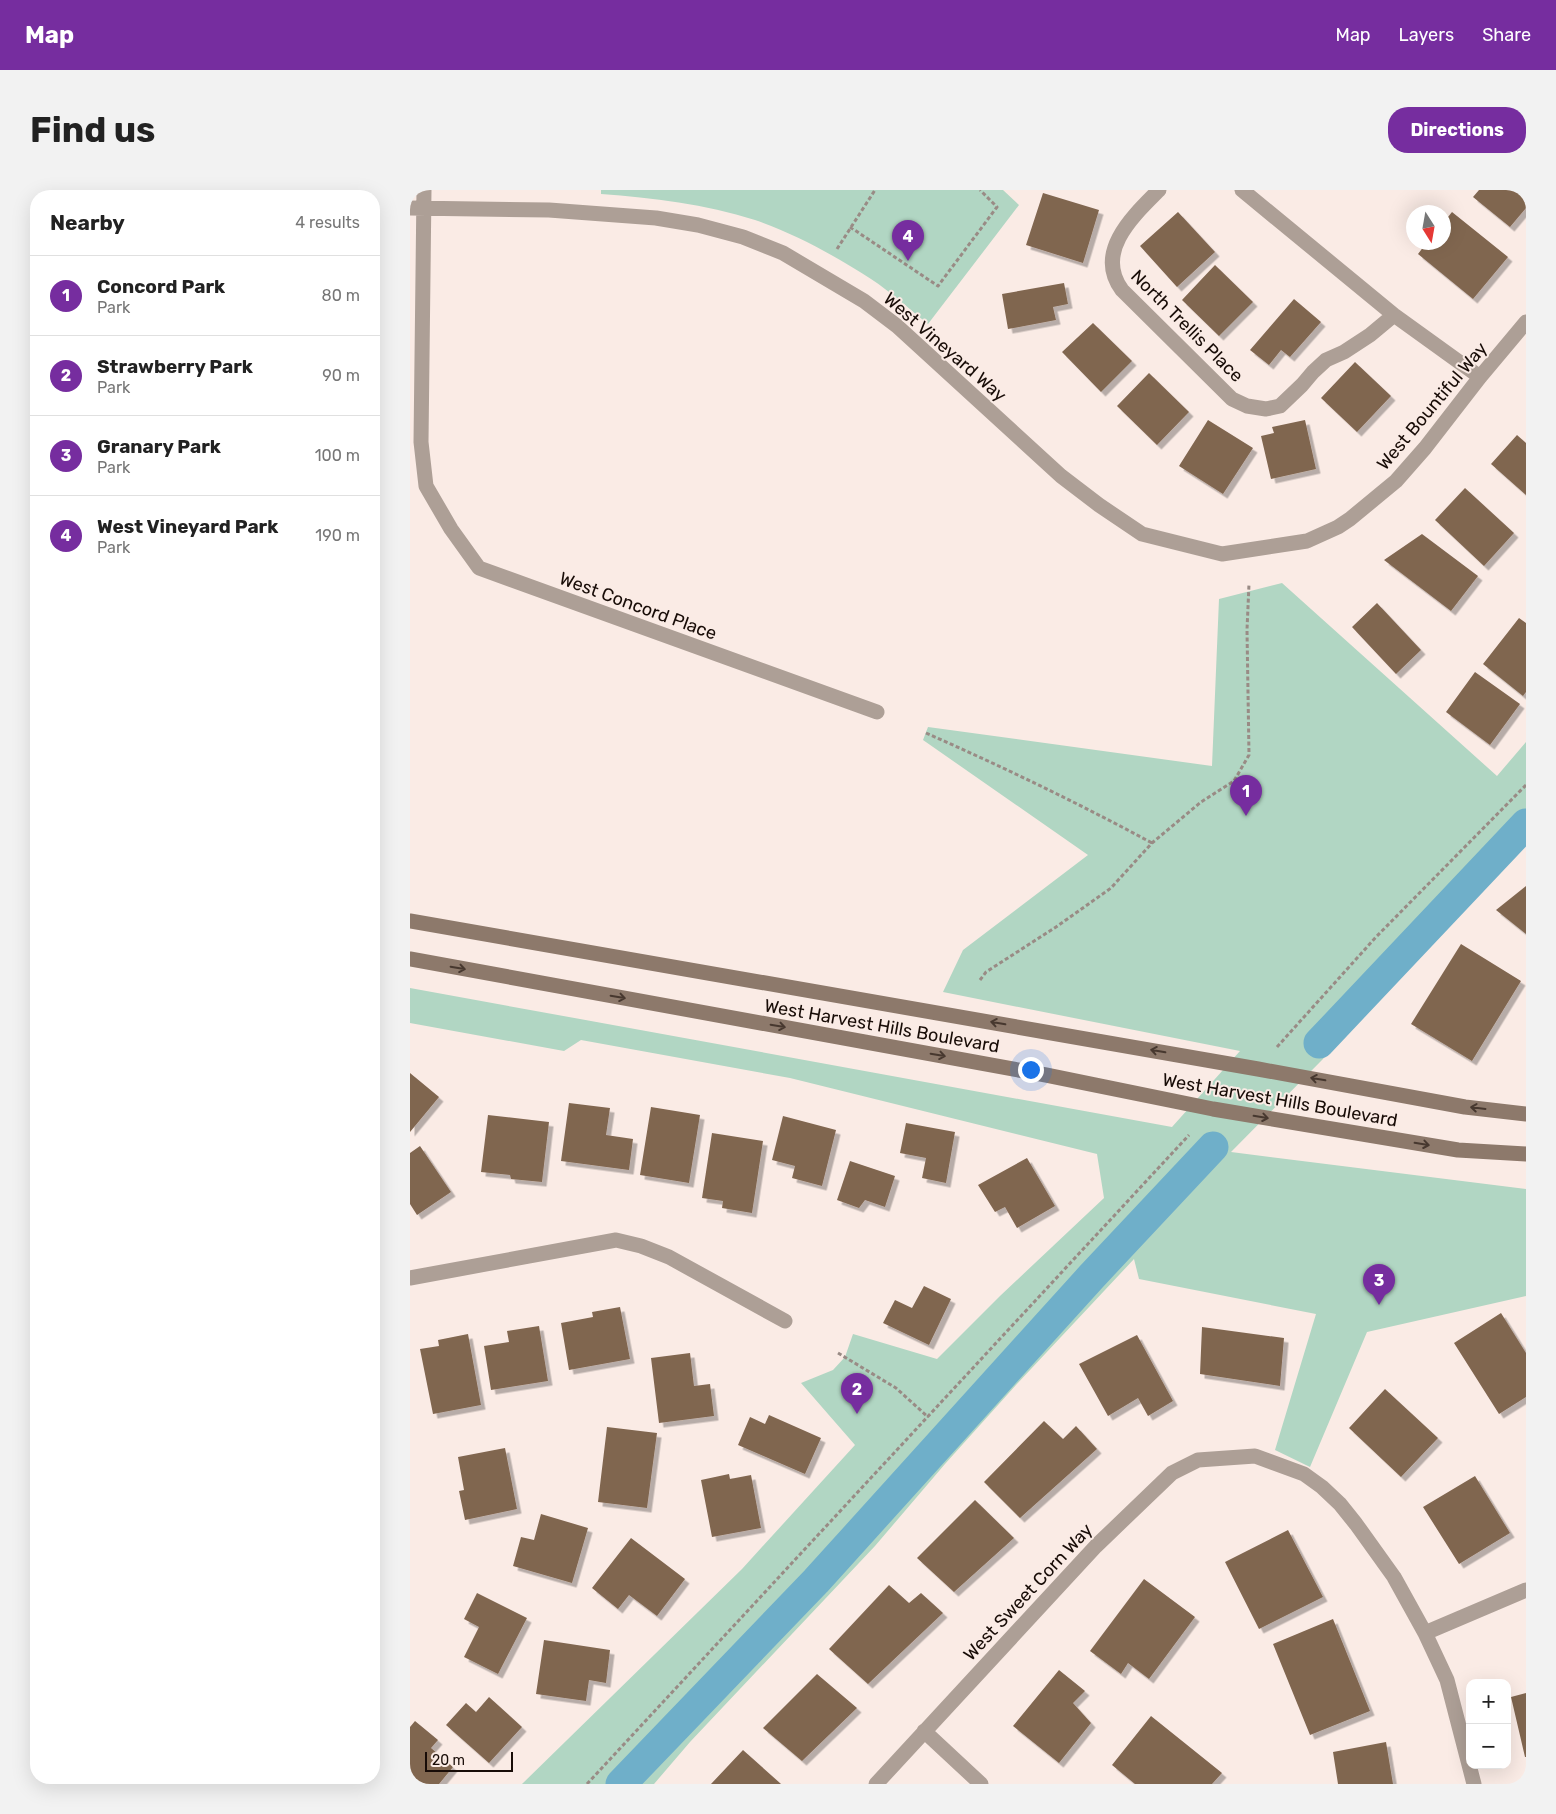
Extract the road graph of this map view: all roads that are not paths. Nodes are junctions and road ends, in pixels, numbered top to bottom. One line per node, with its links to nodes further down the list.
1 (424, 190): 4 (street)
2 (1158, 190): 5 (street, North Trellis Place)
3 (1242, 190): 5 (street)
4 (417, 208): 8 (street, West Vineyard Way); 9 (street, West Concord Place)
5 (1394, 315): 7 (street)
6 (1526, 322): 7 (street, West Bountiful Way)
7 (1480, 377): 8 (street, West Bountiful Way)
8 (1222, 554)
9 (877, 712)
10 (410, 921): 12 (street, West Harvest Hills Boulevard, one-way to 10)
11 (410, 959): 13 (street, West Harvest Hills Boulevard, one-way to 13)
12 (1526, 1114)
13 (1526, 1154)
14 (410, 1278): 15 (street)
15 (785, 1321)
16 (1526, 1590): 17 (street)
17 (1425, 1633): 18 (street, West Sweet Corn Way); 21 (street, West Sweet Corn Way)
18 (924, 1731): 19 (street, West Sweet Corn Way); 20 (street)
19 (876, 1784)
20 (981, 1784)
21 (1474, 1784)

